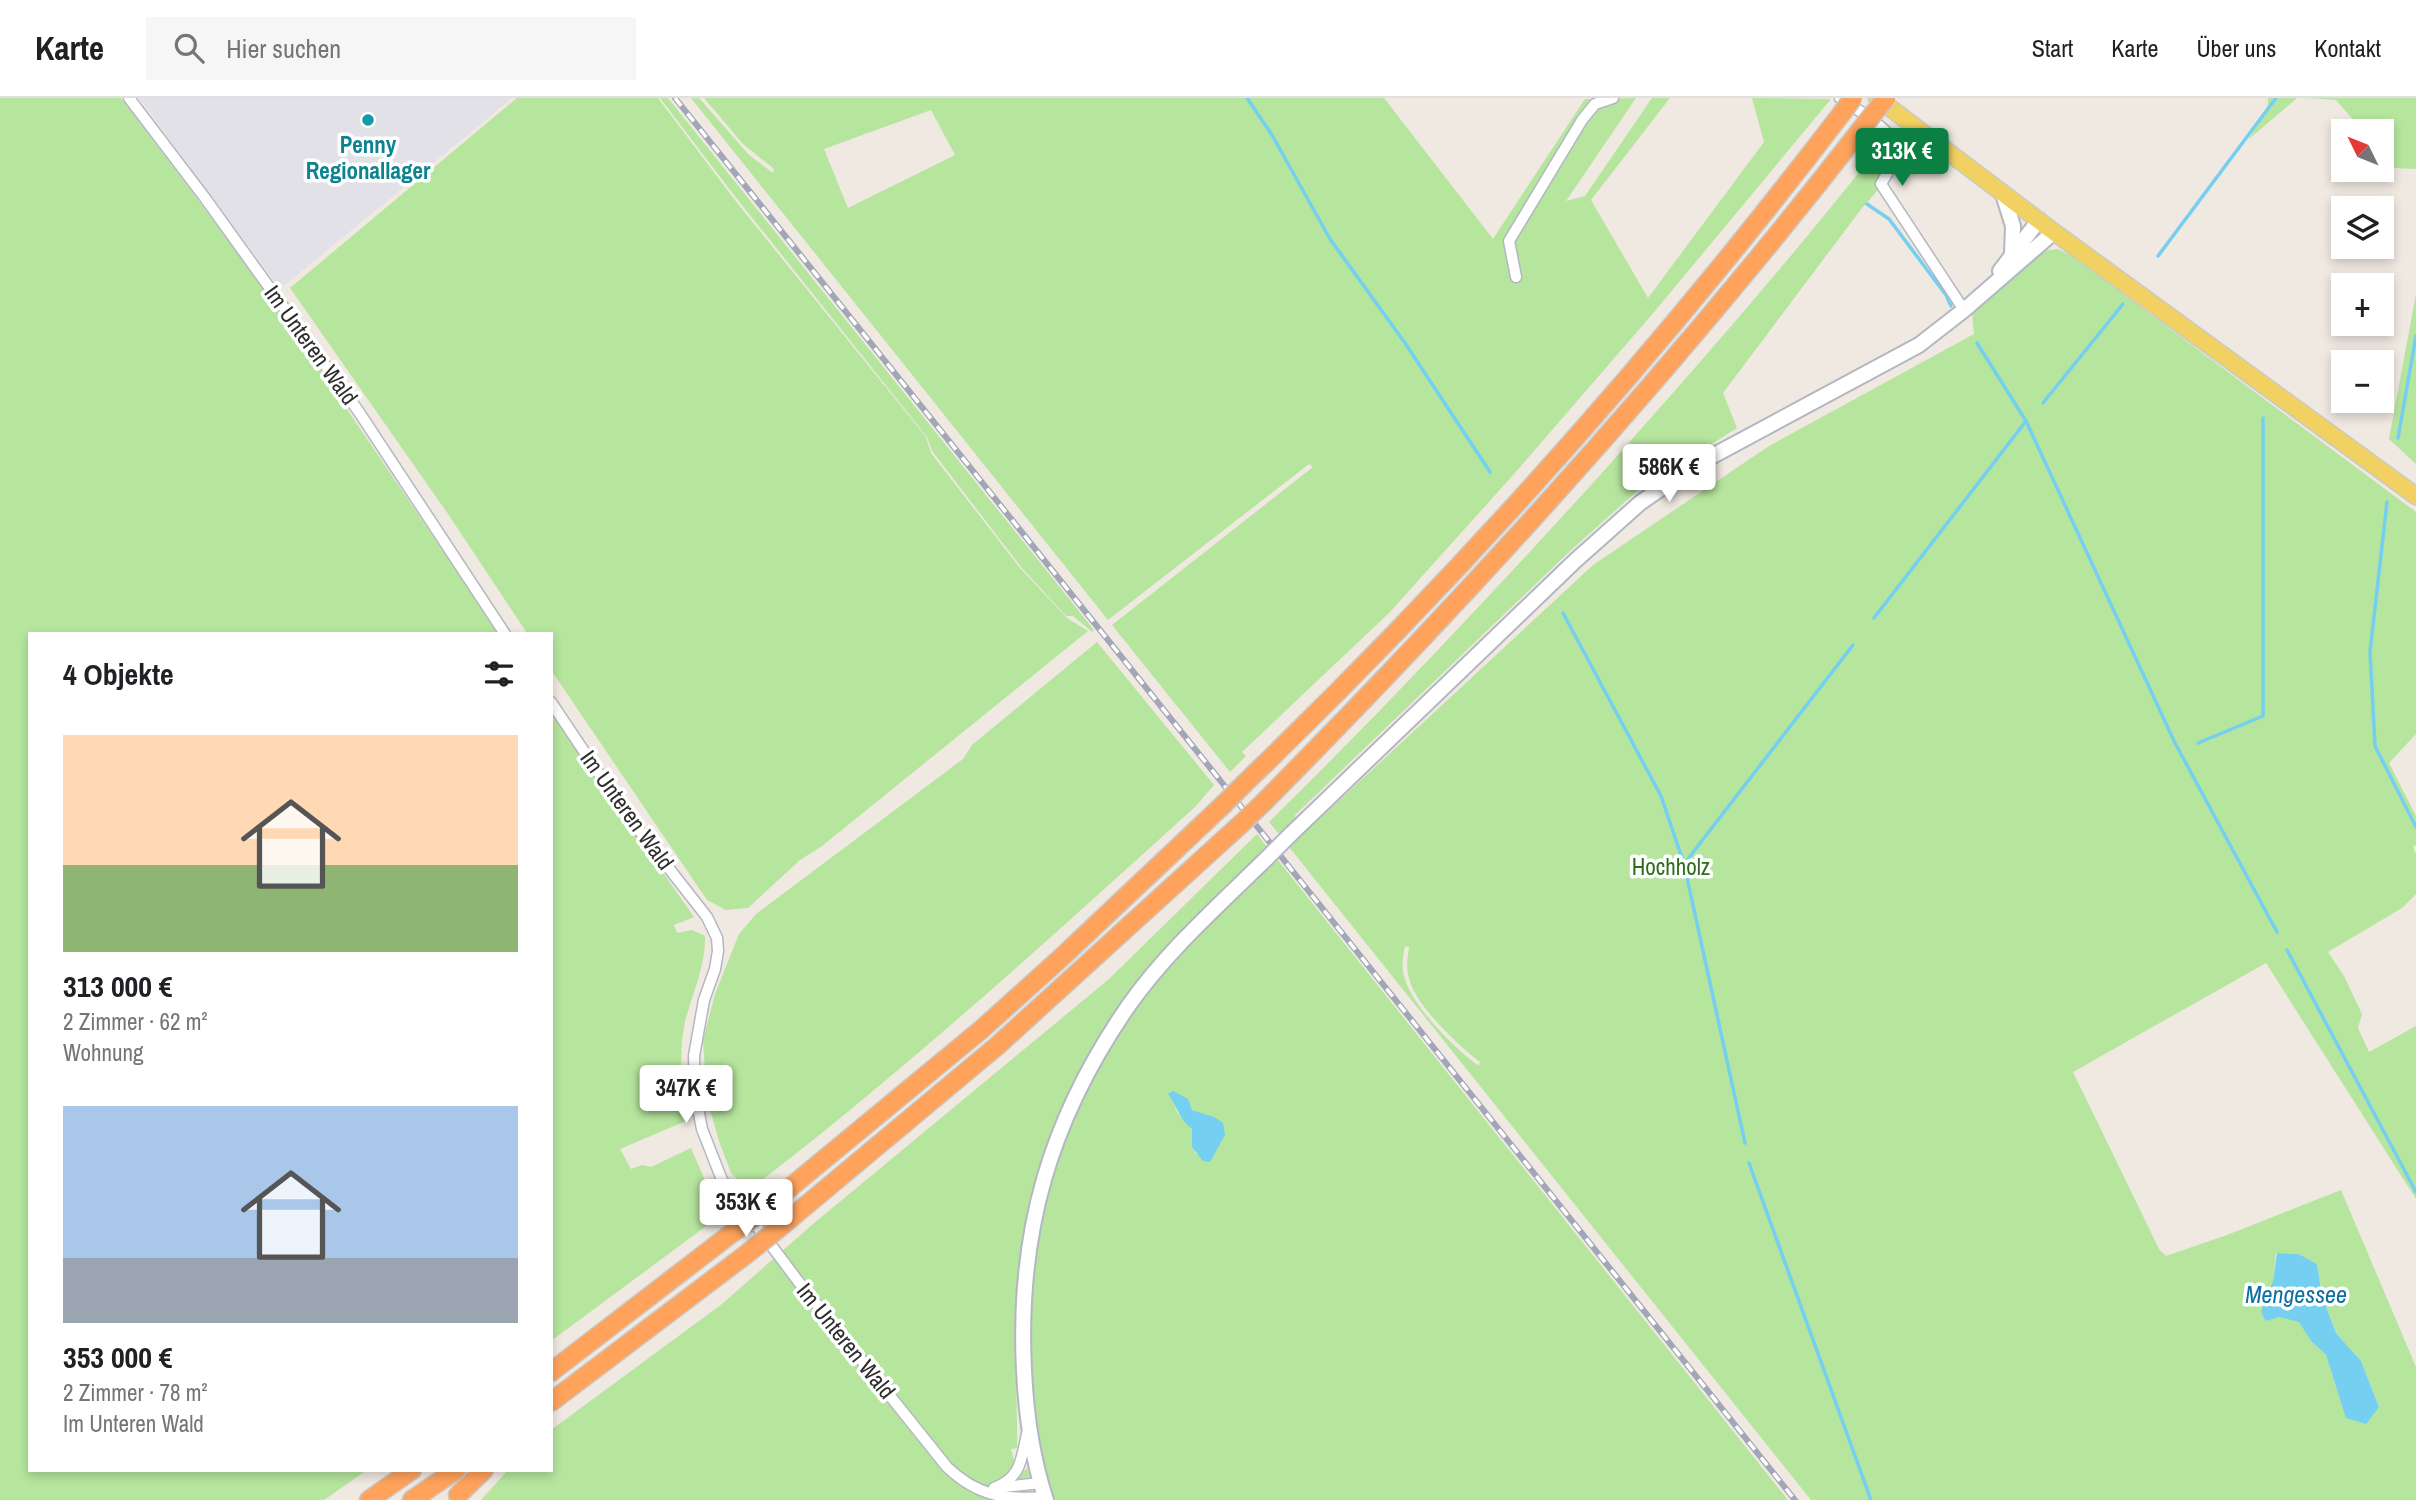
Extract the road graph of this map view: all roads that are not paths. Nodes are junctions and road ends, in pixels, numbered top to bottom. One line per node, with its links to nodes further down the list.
1 (129, 98): 14 (street, Im Unteren Wald)
2 (1613, 98): 10 (street)
3 (1877, 98): 6 (main road)
4 (1886, 98): 17 (highway, bridge)
5 (1845, 103): 12 (street); 16 (highway, bridge)
6 (2003, 194): 7 (main road); 9 (main road)
7 (2039, 220): 8 (main road); 9 (main road)
8 (2054, 232): 11 (main road); 13 (main road)
9 (2011, 255): 11 (main road)
10 (1516, 277)
11 (1982, 294): 12 (main road)
12 (1964, 310): 18 (main road, bridge)
13 (2416, 496)
14 (504, 632)
15 (553, 705): 22 (street, Im Unteren Wald)
16 (553, 1370)
17 (553, 1400)
18 (1029, 1426): 23 (street); 24 (main road)
19 (409, 1472): 26 (highway)
20 (453, 1472): 27 (highway)
21 (482, 1472): 25 (highway)
22 (974, 1486): 23 (street); 24 (street, Im Unteren Wald)
23 (994, 1488): 24 (street)
24 (1044, 1493)
25 (458, 1495)
26 (369, 1500)
27 (412, 1500)

